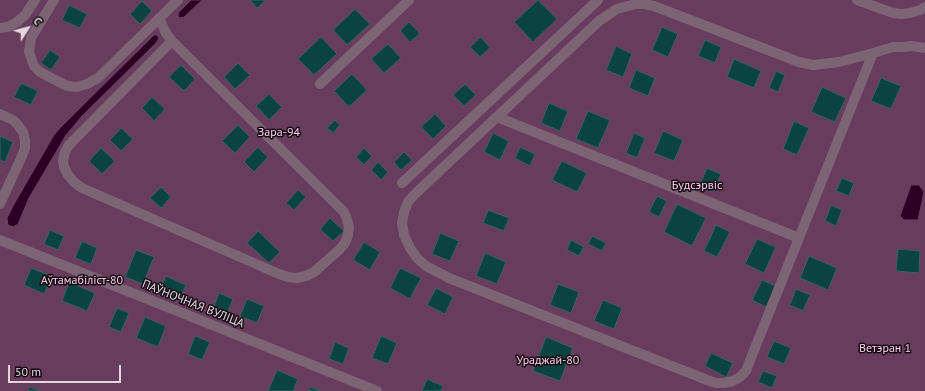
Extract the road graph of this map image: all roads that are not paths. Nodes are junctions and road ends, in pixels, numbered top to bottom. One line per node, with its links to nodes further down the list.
1 (35, 0): 9 (lane)
2 (54, 0): 8 (lane)
3 (178, 0): 8 (lane)
4 (409, 0): 13 (lane)
5 (598, 0): 16 (lane)
6 (857, 0): 7 (lane)
7 (925, 7)
8 (159, 18): 10 (lane)
9 (0, 28)
10 (172, 41): 10 (lane)
11 (925, 48): 12 (lane)
12 (874, 53): 15 (lane); 19 (lane)
13 (320, 84)
14 (0, 114): 17 (lane)
15 (497, 117): 19 (lane); 19 (lane)
16 (402, 183)
17 (2, 191): 18 (lane)
18 (0, 204)
19 (799, 238)
20 (0, 240): 21 (lane, ПАЎНОЧНАЯ ВУЛІЦА)
21 (377, 391)

